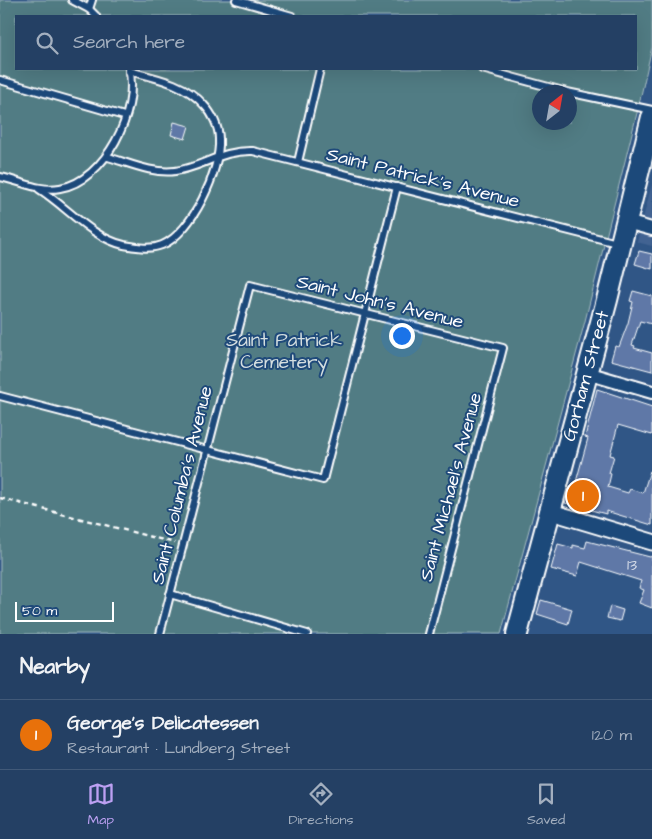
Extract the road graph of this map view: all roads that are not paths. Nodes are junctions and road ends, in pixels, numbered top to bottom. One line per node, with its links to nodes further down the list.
1 (72, 0): 4 (lane)
2 (92, 0): 4 (lane)
3 (236, 0): 6 (lane)
4 (89, 9): 5 (lane)
5 (95, 15)
6 (288, 15)
7 (129, 70): 12 (lane); 15 (lane)
8 (320, 70): 16 (lane)
9 (486, 70): 11 (lane)
10 (0, 80): 12 (lane)
11 (652, 110)
12 (124, 116): 14 (lane)
13 (652, 117): 20 (main road, Gorham Street)
14 (108, 156): 15 (lane, Saint Patrick's Avenue); 19 (lane)
15 (218, 156): 16 (lane, Saint Patrick's Avenue); 19 (lane)
16 (298, 162): 18 (lane, Saint Patrick's Avenue)
17 (0, 177): 19 (lane)
18 (397, 187): 22 (lane, Saint Patrick's Avenue); 24 (lane)
19 (39, 189)
20 (626, 222): 21 (street); 22 (main road, Gorham Street)
21 (652, 229)
22 (621, 244): 26 (main road, Gorham Street)
23 (250, 285): 24 (lane, Saint John's Avenue); 29 (lane, Saint Columba's Avenue)
24 (365, 314): 25 (lane, Saint John's Avenue); 29 (lane)
25 (503, 348): 35 (lane, Saint Michael's Avenue)
26 (587, 373): 27 (street); 30 (main road, Gorham Street)
27 (652, 392)
28 (0, 396): 29 (lane)
29 (206, 450): 32 (lane, Saint Columba's Avenue)
30 (548, 511): 31 (street); 36 (main road, Gorham Street)
31 (652, 542)
32 (170, 594): 33 (lane, Saint Columba's Avenue); 34 (lane)
33 (160, 634)
34 (307, 634)
35 (429, 634)
36 (517, 634)

